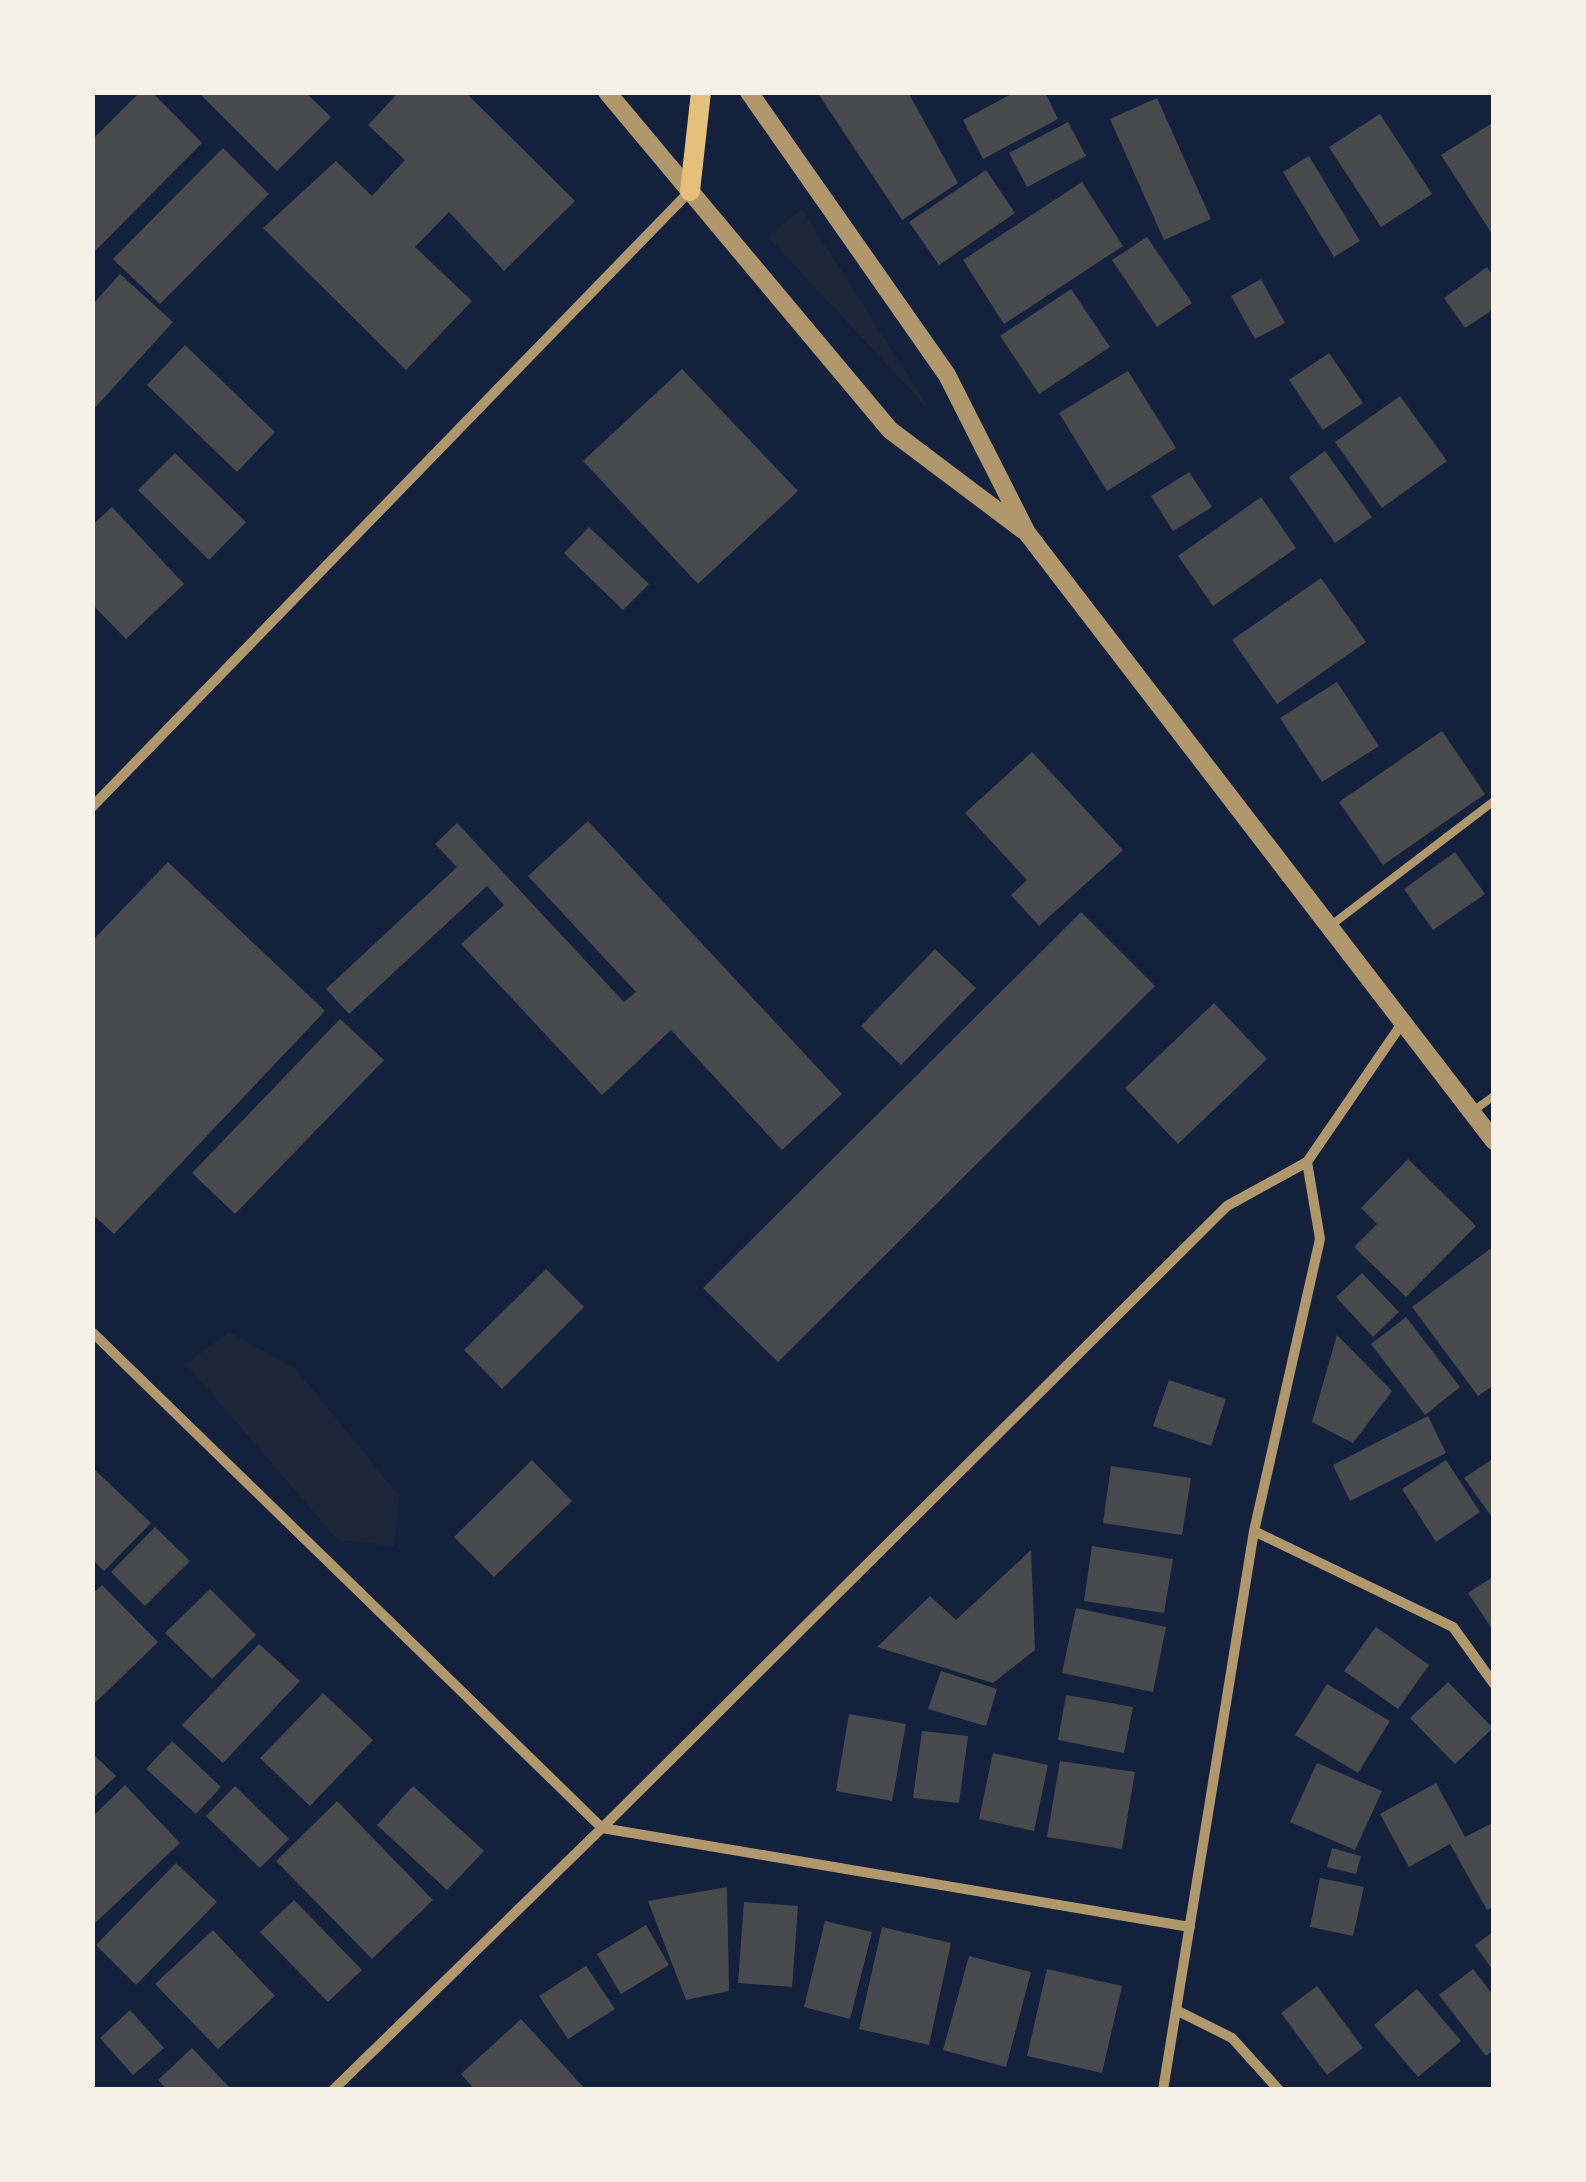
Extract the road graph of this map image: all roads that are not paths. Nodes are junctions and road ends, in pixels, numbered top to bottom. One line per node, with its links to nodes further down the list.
1 (606, 92): 4 (street)
2 (701, 92): 4 (main road)
3 (749, 92): 5 (street)
4 (690, 191): 5 (street); 7 (street)
5 (1027, 534): 8 (street)
6 (1494, 801): 8 (lane)
7 (92, 807)
8 (1329, 926): 9 (street)
9 (1402, 1022): 11 (street); 13 (street)
10 (1494, 1096): 11 (lane)
11 (1472, 1112): 12 (street)
12 (1494, 1141)
13 (1307, 1162): 15 (street); 17 (street)
14 (92, 1332): 17 (street)
15 (1254, 1531): 16 (street); 18 (street)
16 (1494, 1684)
17 (602, 1828): 18 (street); 20 (street)
18 (1190, 1927): 19 (street)
19 (1176, 2010): 21 (street); 22 (street)
20 (333, 2090)
21 (1163, 2090)
22 (1279, 2090)

